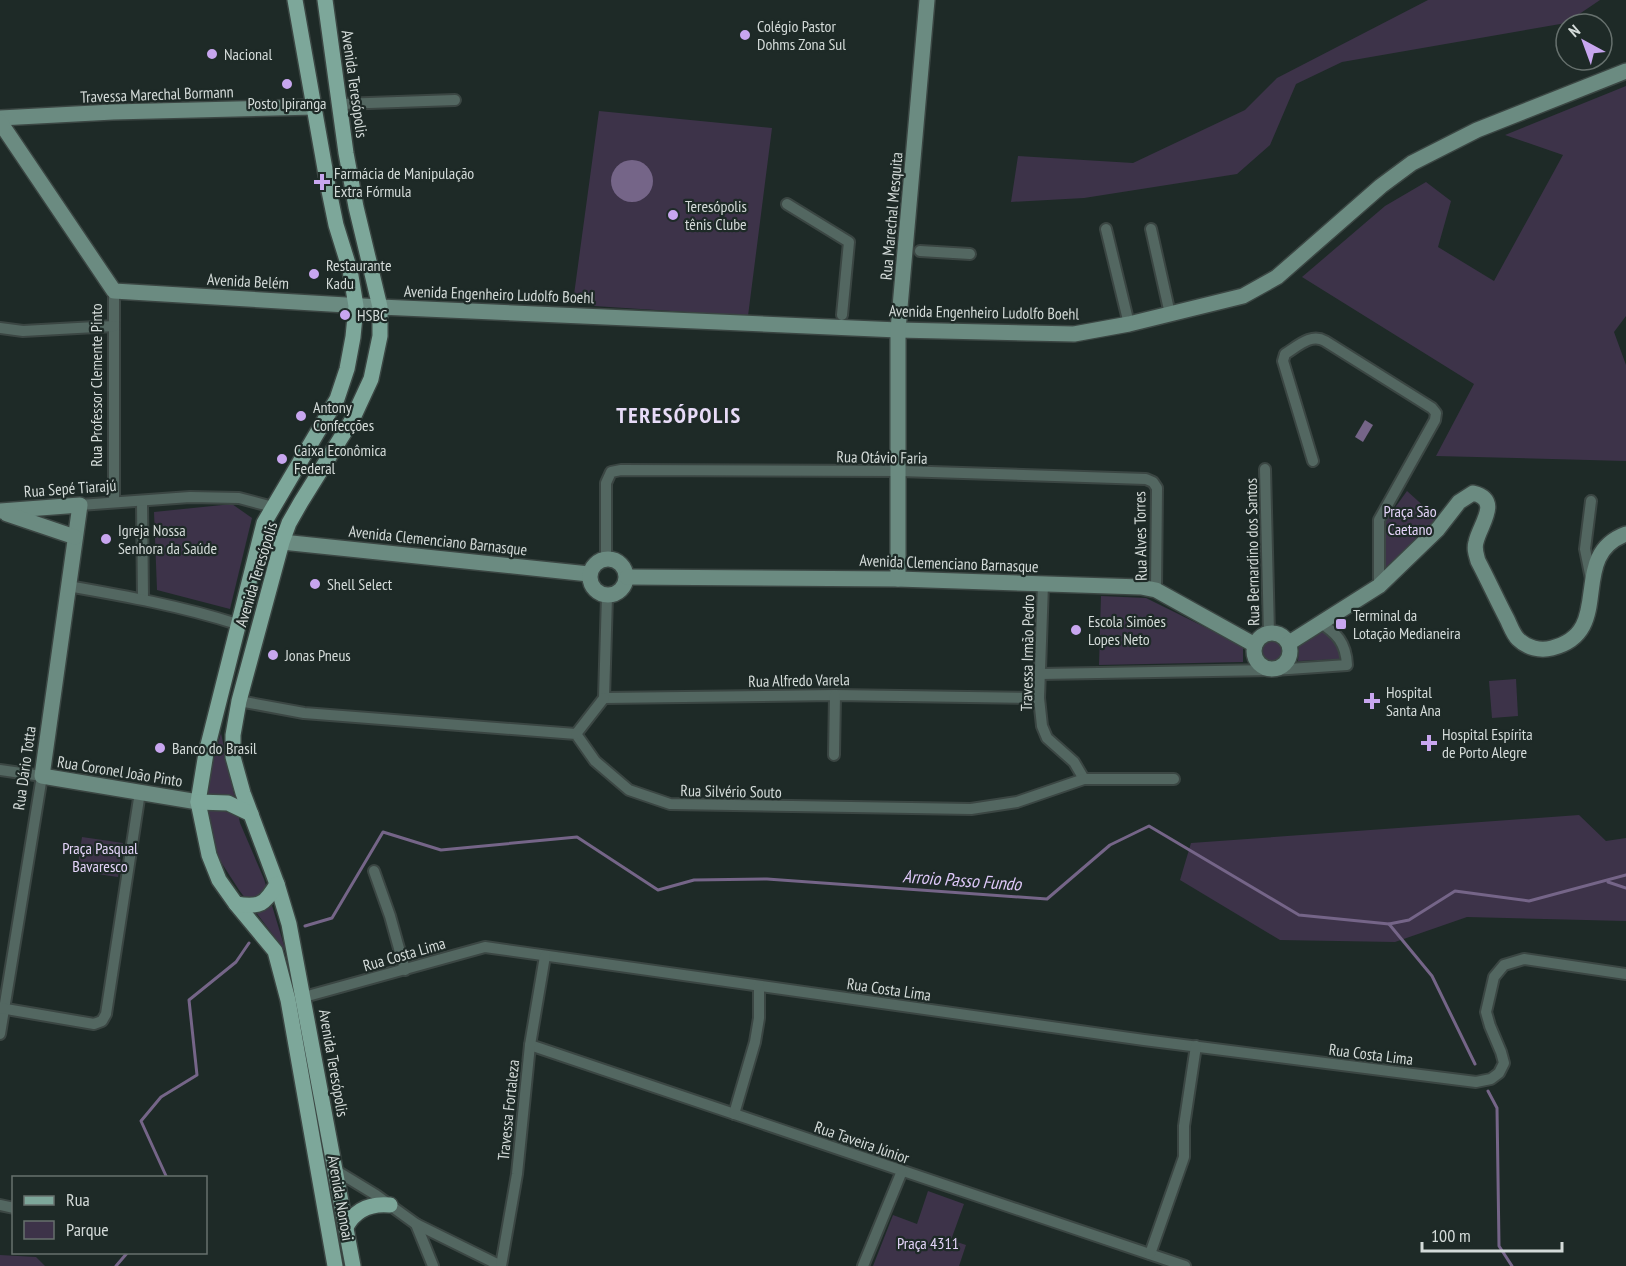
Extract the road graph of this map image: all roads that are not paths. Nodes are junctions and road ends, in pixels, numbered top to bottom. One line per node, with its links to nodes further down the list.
1 (295, 0): 7 (main road, Avenida Teresópolis)
2 (325, 0): 6 (main road, Avenida Teresópolis)
3 (927, 0): 22 (street, Rua Marechal Mesquita)
4 (1626, 71): 17 (street, Avenida Engenheiro Ludolfo Boehl)
5 (455, 100): 6 (street)
6 (340, 104): 16 (main road, Avenida Teresópolis)
7 (315, 107): 8 (street, Travessa Marechal Bormann); 15 (main road, Avenida Teresópolis)
8 (0, 120): 14 (street, Rua Professor Clemente Pinto)
9 (787, 204): 18 (street)
10 (1152, 228): 17 (street)
11 (1106, 229): 19 (street)
12 (920, 251): 13 (street)
13 (970, 254)
14 (114, 291): 15 (street, Avenida Belém); 20 (street, Rua Professor Clemente Pinto)
15 (356, 306): 16 (street, Avenida Belém); 31 (main road, Avenida Teresópolis)
16 (380, 307): 22 (street, Avenida Engenheiro Ludolfo Boehl); 35 (main road, Avenida Teresópolis)
17 (1170, 314): 19 (street, Avenida Engenheiro Ludolfo Boehl)
18 (842, 315)
19 (1129, 324): 22 (street, Avenida Engenheiro Ludolfo Boehl)
20 (114, 326): 21 (street); 29 (street, Rua Professor Clemente Pinto)
21 (0, 328)
22 (898, 330): 25 (street, Rua Marechal Mesquita)
23 (1313, 461): 43 (street)
24 (1265, 469): 49 (street, Rua Bernardino dos Santos)
25 (900, 471): 26 (street, Rua Otávio Faria); 36 (street, Rua Otávio Faria); 39 (street, Rua Marechal Mesquita)
26 (1153, 482): 44 (street, Rua Alves Torres)
27 (142, 501): 29 (street, Rua Sepé Tiarajú); 31 (street, Rua Sepé Tiarajú); 46 (street)
28 (1591, 501): 40 (street)
29 (114, 502): 30 (street, Rua Sepé Tiarajú)
30 (80, 505): 32 (street, Rua Sepé Tiarajú); 34 (street, Rua Dário Totta)
31 (273, 507): 48 (main road, Avenida Teresópolis)
32 (0, 511): 34 (street, Rua Sepé Tiarajú)
33 (1626, 534): 40 (street)
34 (75, 537): 42 (street, Rua Dário Totta)
35 (282, 542): 37 (street, Avenida Clemenciano Barnasque); 57 (main road, Avenida Teresópolis)
36 (606, 559): 37 (street); 38 (street)
37 (590, 574): 45 (street)
38 (627, 577): 39 (street, Avenida Clemenciano Barnasque); 45 (street)
39 (898, 579): 41 (street, Avenida Clemenciano Barnasque)
40 (1592, 579): 43 (street)
41 (1043, 584): 44 (street, Avenida Clemenciano Barnasque); 53 (street, Travessa Irmão Pedro)
42 (68, 586): 46 (street); 61 (street, Rua Dário Totta)
43 (1379, 586): 47 (street)
44 (1156, 590): 51 (street, Avenida Clemenciano Barnasque)
45 (607, 596): 55 (street)
46 (143, 599): 48 (street)
47 (1319, 622): 50 (street); 52 (street)
48 (237, 624): 65 (main road, Avenida Teresópolis)
49 (1269, 634): 50 (street); 51 (street)
50 (1289, 643): 52 (street)
51 (1255, 645): 52 (street)
52 (1274, 670): 53 (street)
53 (1040, 675): 56 (street, Travessa Irmão Pedro)
54 (835, 694): 55 (street, Rua Alfredo Varela); 56 (street, Rua Alfredo Varela); 59 (street)
55 (604, 698): 58 (street)
56 (1039, 698): 62 (street, Travessa Irmão Pedro)
57 (239, 701): 58 (street); 66 (main road, Avenida Teresópolis)
58 (576, 734): 62 (street, Rua Silvério Souto)
59 (834, 755)
60 (0, 770): 61 (street, Rua Coronel João Pinto)
61 (42, 776): 64 (street, Rua Coronel João Pinto); 75 (street, Rua Dário Totta)
62 (1084, 778): 63 (street, Rua Silvério Souto)
63 (1174, 780)
64 (140, 792): 65 (street, Rua Coronel João Pinto); 75 (street)
65 (198, 802): 66 (main road); 69 (main road, Avenida Teresópolis)
66 (251, 814): 68 (main road, Avenida Teresópolis)
67 (374, 871): 71 (street)
68 (277, 884): 69 (main road); 74 (main road, Avenida Teresópolis)
69 (236, 904): 80 (main road, Avenida Teresópolis)
70 (545, 956): 71 (street, Rua Costa Lima); 73 (street, Rua Costa Lima); 77 (street, Travessa Fortaleza)
71 (405, 970): 74 (street, Rua Costa Lima)
72 (1626, 974): 78 (street, Rua Costa Lima)
73 (759, 986): 78 (street, Rua Costa Lima); 79 (street)
74 (304, 997): 81 (main road, Avenida Teresópolis)
75 (2, 1008): 76 (street, Rua Dário Totta)
76 (0, 1034)
77 (530, 1045): 79 (street, Rua Taveira Júnior); 90 (street, Travessa Fortaleza)
78 (1196, 1046): 86 (street)
79 (734, 1114): 82 (street, Rua Taveira Júnior)
80 (312, 1136): 81 (main road); 87 (main road, Avenida Nonoai)
81 (334, 1163): 83 (street); 85 (main road, Avenida Nonoai)
82 (902, 1171): 86 (street, Rua Taveira Júnior); 91 (street)
83 (390, 1205): 84 (street); 85 (main road)
84 (416, 1224): 89 (street); 90 (street)
85 (346, 1227): 88 (main road, Avenida Nonoai)
86 (1150, 1254): 92 (street, Rua Taveira Júnior)
87 (335, 1266)
88 (353, 1266)
89 (433, 1266)
90 (501, 1266)
91 (862, 1266)
92 (1185, 1266)

